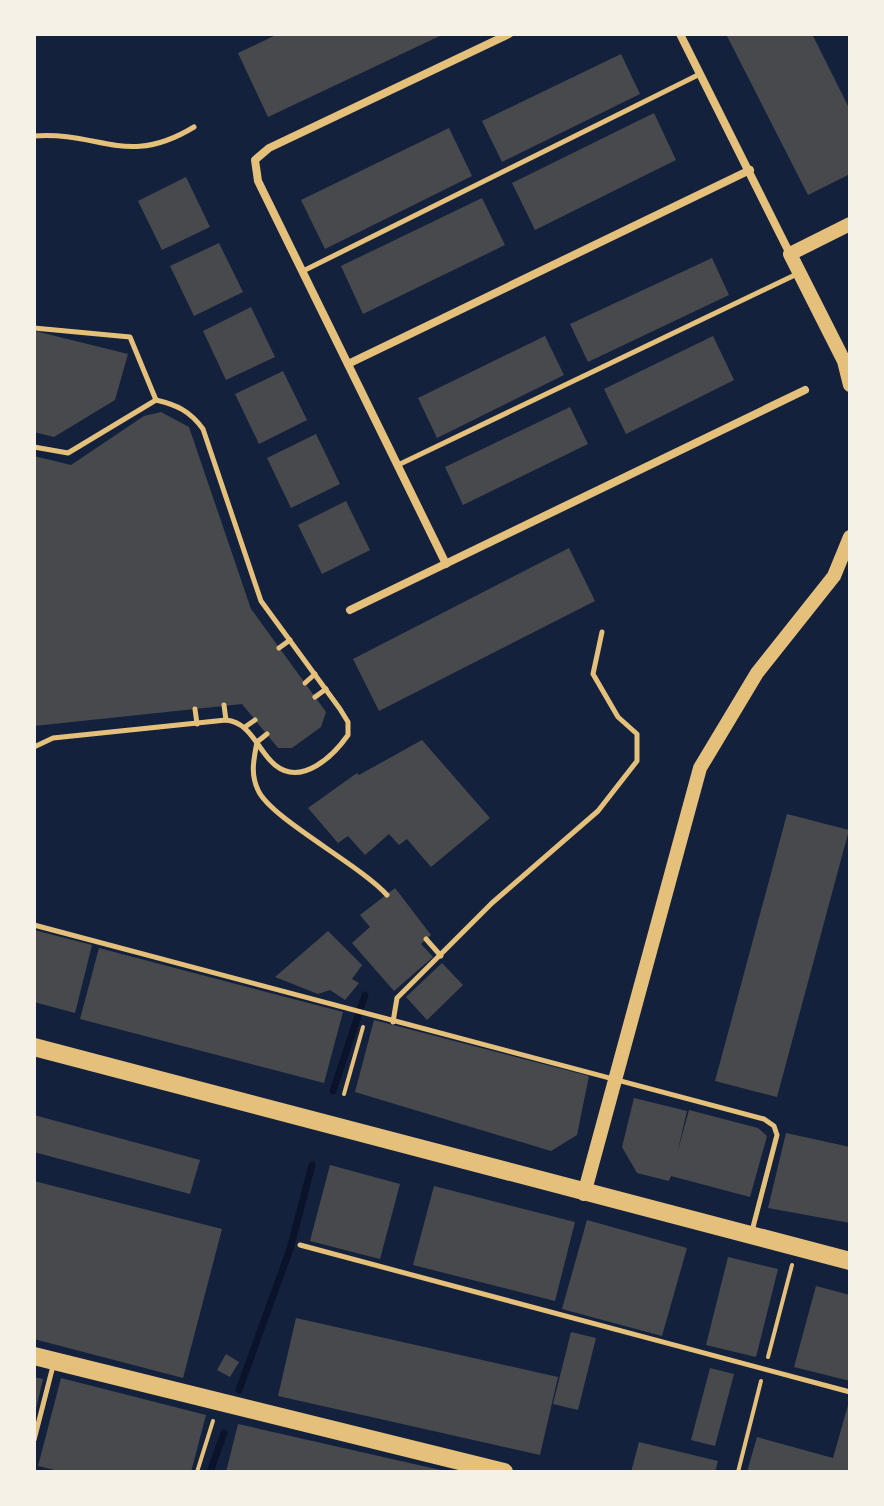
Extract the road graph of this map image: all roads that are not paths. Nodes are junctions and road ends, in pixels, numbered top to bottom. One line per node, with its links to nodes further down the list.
1 (509, 34): 9 (street)
2 (680, 34): 3 (street)
3 (700, 74): 6 (street); 9 (lane)
4 (194, 127): 5 (lane)
5 (34, 136)
6 (750, 170): 8 (street); 12 (street)
7 (850, 224): 8 (street)
8 (790, 254): 10 (street)
9 (303, 271): 12 (street)
10 (800, 273): 13 (street); 17 (lane)
11 (34, 328): 15 (lane)
12 (348, 364): 17 (street)
13 (850, 385)
14 (805, 390): 19 (street)
15 (156, 400): 16 (lane); 22 (lane)
16 (34, 447)
17 (398, 465): 19 (street)
18 (850, 537): 43 (street)
19 (446, 564): 20 (street)
20 (350, 610)
21 (602, 632): 40 (lane)
22 (290, 640): 23 (lane); 24 (lane)
23 (279, 648)
24 (315, 674): 25 (lane); 26 (lane)
25 (305, 683)
26 (326, 689): 27 (lane); 35 (lane)
27 (315, 697)
28 (224, 705): 30 (lane)
29 (195, 709): 32 (lane)
30 (226, 720): 32 (lane); 33 (lane)
31 (255, 720): 33 (lane)
32 (197, 724): 36 (lane)
33 (245, 727): 35 (lane)
34 (267, 734): 35 (lane)
35 (257, 742): 37 (lane)
36 (34, 747)
37 (387, 895)
38 (34, 925): 41 (lane)
39 (426, 939): 40 (lane)
40 (441, 956): 41 (lane)
41 (393, 1022): 43 (lane)
42 (34, 1047): 44 (main road)
43 (614, 1079): 44 (street); 45 (lane)
44 (584, 1194): 45 (main road)
45 (751, 1236): 47 (main road)
46 (300, 1245): 50 (lane)
47 (850, 1261)
48 (34, 1356): 49 (main road)
49 (55, 1361): 51 (lane); 52 (main road)
50 (850, 1392)
51 (34, 1440)
52 (504, 1472)

